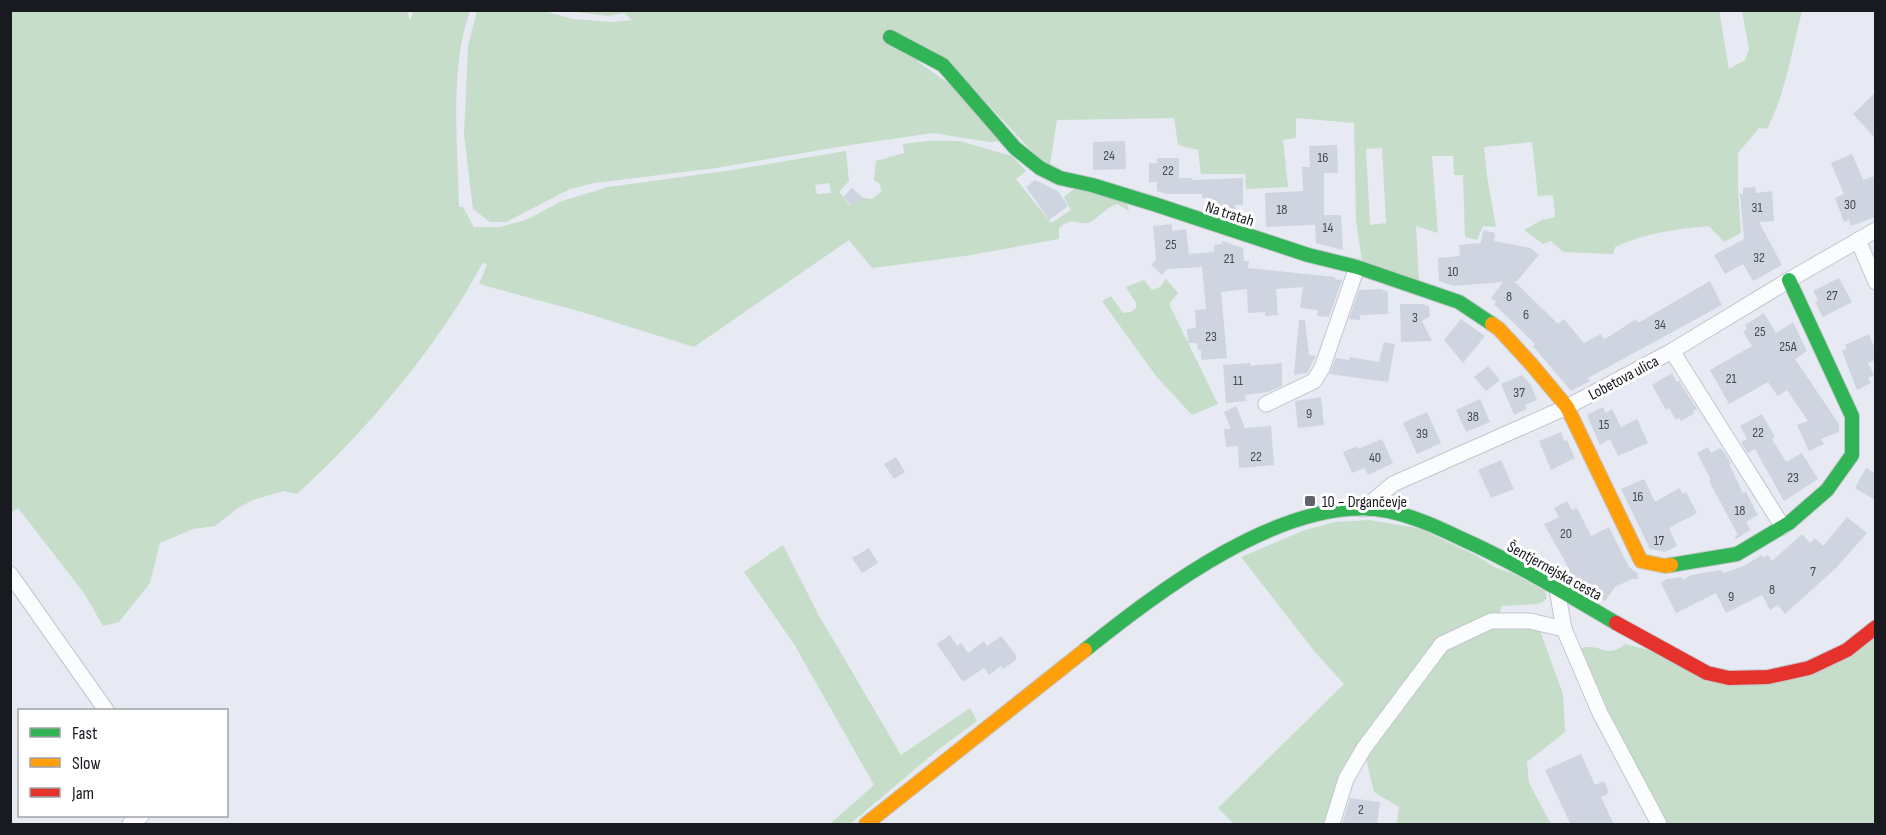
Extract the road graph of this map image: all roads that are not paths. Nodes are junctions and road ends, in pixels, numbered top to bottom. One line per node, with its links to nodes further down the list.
1 (890, 37): 4 (street, Na tratah)
2 (1875, 230): 3 (street, Lobetova ulica)
3 (1858, 240): 5 (street, Lobetova ulica); 6 (street)
4 (1357, 267): 8 (street); 9 (street, Na tratah)
5 (1789, 280): 7 (street, Lobetova ulica); 11 (street)
6 (1875, 282)
7 (1672, 351): 9 (street, Lobetova ulica); 11 (street)
8 (1266, 404)
9 (1567, 407): 10 (street, Lobetova ulica); 11 (street, Na tratah)
10 (1364, 508): 13 (street, Šentjernejska cesta); 17 (street, Šentjernejska cesta)
11 (1783, 527)
12 (10, 574): 16 (street)
13 (1557, 589): 14 (street, Šentjernejska cesta); 15 (street)
14 (1875, 627)
15 (1564, 629): 18 (street); 19 (street)
16 (105, 709)
17 (866, 825)
18 (1332, 825)
19 (1659, 825)

